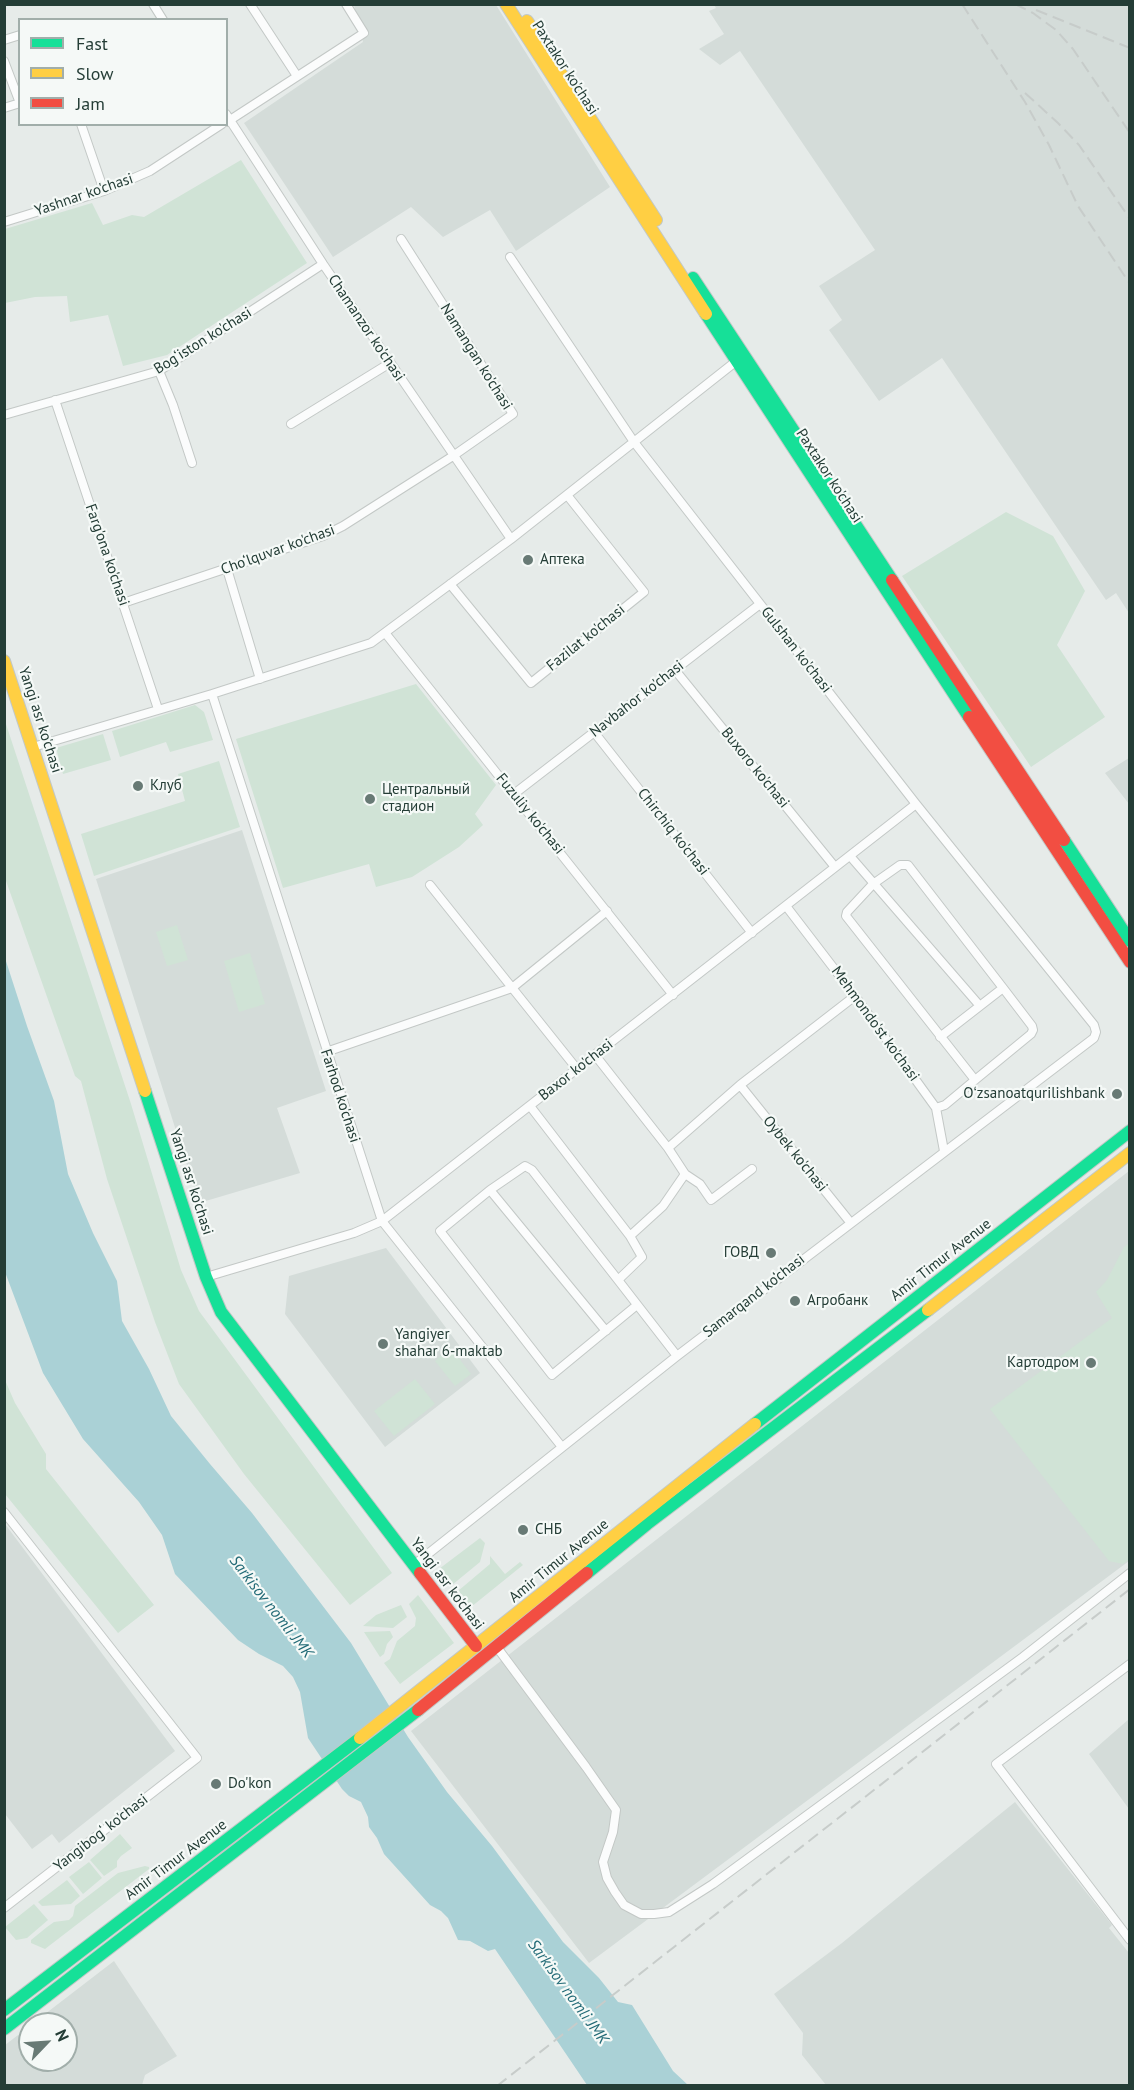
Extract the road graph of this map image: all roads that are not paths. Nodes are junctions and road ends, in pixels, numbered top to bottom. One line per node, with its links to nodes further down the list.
1 (153, 4): 6 (street)
2 (250, 4): 8 (street)
3 (346, 4): 8 (street, Yashnar ko'chasi)
4 (506, 4): 19 (main road, Paxtakor ko'chasi)
5 (516, 4): 19 (main road, Paxtakor ko'chasi)
6 (162, 18)
7 (4, 61): 9 (street)
8 (297, 76): 10 (street, Yashnar ko'chasi)
9 (18, 98)
10 (228, 119)
11 (228, 123): 18 (street, Chamanzor ko'chasi)
12 (82, 126): 14 (street)
13 (217, 126): 14 (street, Yashnar ko'chasi)
14 (104, 191): 15 (street, Yashnar ko'chasi)
15 (4, 222)
16 (401, 239): 26 (street, Namangan ko'chasi)
17 (510, 257): 25 (street, Gulshan ko'chasi)
18 (323, 264): 20 (street, Chamanzor ko'chasi); 21 (street, Bog‘iston ko'chasi)
19 (740, 358): 25 (street); 51 (main road, Paxtakor ko'chasi); 52 (main road, Paxtakor ko'chasi)
20 (390, 363): 24 (street); 26 (street, Chamanzor ko'chasi)
21 (159, 371): 22 (street, Bog‘iston ko'chasi); 27 (street)
22 (55, 400): 23 (street, Bog‘iston ko'chasi); 32 (street, Farg'ona ko'chasi)
23 (4, 415)
24 (291, 424)
25 (634, 442): 28 (street); 33 (street, Gulshan ko'chasi)
26 (453, 456): 29 (street, Chamanzor ko'chasi); 30 (street, Cho‘lquvar ko'chasi)
27 (192, 463)
28 (567, 495): 29 (street); 31 (street, Fazilat ko'chasi)
29 (511, 539): 31 (street)
30 (227, 570): 32 (street, Cho‘lquvar ko'chasi); 37 (street)
31 (450, 584): 34 (street)
32 (123, 603): 39 (street, Farg'ona ko'chasi)
33 (760, 604): 36 (street, Navbahor ko'chasi); 43 (street, Gulshan ko'chasi)
34 (386, 634): 37 (street); 42 (street, Fuzuliy ko'chasi)
35 (4, 662): 41 (main road, Yangi asr ko'chasi)
36 (675, 670): 40 (street, Navbahor ko'chasi); 45 (street, Buxoro ko'chasi)
37 (260, 679): 38 (street)
38 (212, 694): 39 (street); 60 (street, Farhod ko'chasi)
39 (158, 709): 41 (street)
40 (594, 732): 42 (street, Navbahor ko'chasi); 50 (street, Chirchiq ko'chasi)
41 (33, 747): 79 (main road, Yangi asr ko'chasi)
42 (514, 794): 49 (street, Fuzuliy ko'chasi)
43 (916, 804): 44 (street, Baxor ko'chasi); 58 (street, Gulshan ko'chasi)
44 (850, 856): 45 (street, Baxor ko'chasi); 46 (street)
45 (835, 867): 48 (street, Baxor ko'chasi)
46 (873, 884): 54 (street); 57 (street); 59 (street)
47 (430, 885): 53 (street)
48 (786, 906): 50 (street, Baxor ko'chasi); 56 (street, Mehmondo'st ko'chasi)
49 (607, 911): 53 (street); 55 (street, Fuzuliy ko'chasi)
50 (752, 933): 55 (street, Baxor ko'chasi)
51 (1130, 941)
52 (1130, 962)
53 (512, 988): 60 (street); 62 (street)
54 (1003, 988): 57 (street); 63 (street)
55 (673, 995): 61 (street, Baxor ko'chasi)
56 (855, 996): 64 (street); 66 (street, Mehmondo'st ko'chasi)
57 (980, 1006): 59 (street)
58 (1096, 1032): 69 (street, Samarqand ko‘chasi)
59 (940, 1037): 63 (street)
60 (326, 1052): 74 (street, Farhod ko'chasi)
61 (595, 1055): 62 (street, Baxor ko'chasi); 68 (street)
62 (577, 1070): 65 (street, Baxor ko'chasi)
63 (975, 1080): 66 (street)
64 (740, 1085): 68 (street); 75 (street, Oybek ko'chasi)
65 (530, 1106): 74 (street, Baxor ko'chasi); 76 (street)
66 (936, 1108): 69 (street, Mehmondo'st ko'chasi)
67 (1130, 1131): 77 (main road, Amir Timur Avenue)
68 (668, 1148): 72 (street)
69 (944, 1151): 75 (street, Samarqand ko‘chasi)
70 (1130, 1152): 78 (main road, Amir Timur Avenue)
71 (752, 1169): 72 (street)
72 (686, 1174): 76 (street)
73 (490, 1190): 80 (street); 82 (street); 82 (street)
74 (382, 1221): 79 (street, Baxor ko'chasi); 84 (street, Farhod ko'chasi)
75 (850, 1222): 83 (street, Samarqand ko‘chasi)
76 (630, 1236): 80 (street)
77 (973, 1254): 78 (main road); 88 (main road, Amir Timur Avenue)
78 (984, 1267): 89 (main road, Amir Timur Avenue)
79 (206, 1277): 86 (main road, Yangi asr ko'chasi)
80 (618, 1280): 81 (street)
81 (637, 1305): 82 (street); 83 (street)
82 (606, 1331)
83 (677, 1356): 84 (street, Samarqand ko‘chasi)
84 (562, 1447): 86 (street, Samarqand ko‘chasi)
85 (4, 1512): 92 (street, Yangibog‘ ko'chasi)
86 (414, 1565): 88 (main road, Yangi asr ko'chasi)
87 (1130, 1573): 89 (street)
88 (476, 1646): 91 (main road, Amir Timur Avenue)
89 (496, 1646): 91 (main road, Amir Timur Avenue)
90 (1130, 1664): 93 (street)
91 (424, 1697): 94 (main road, Amir Timur Avenue); 95 (main road, Amir Timur Avenue)
92 (4, 1908)
93 (1130, 1940)
94 (4, 2010)
95 (5, 2028)

